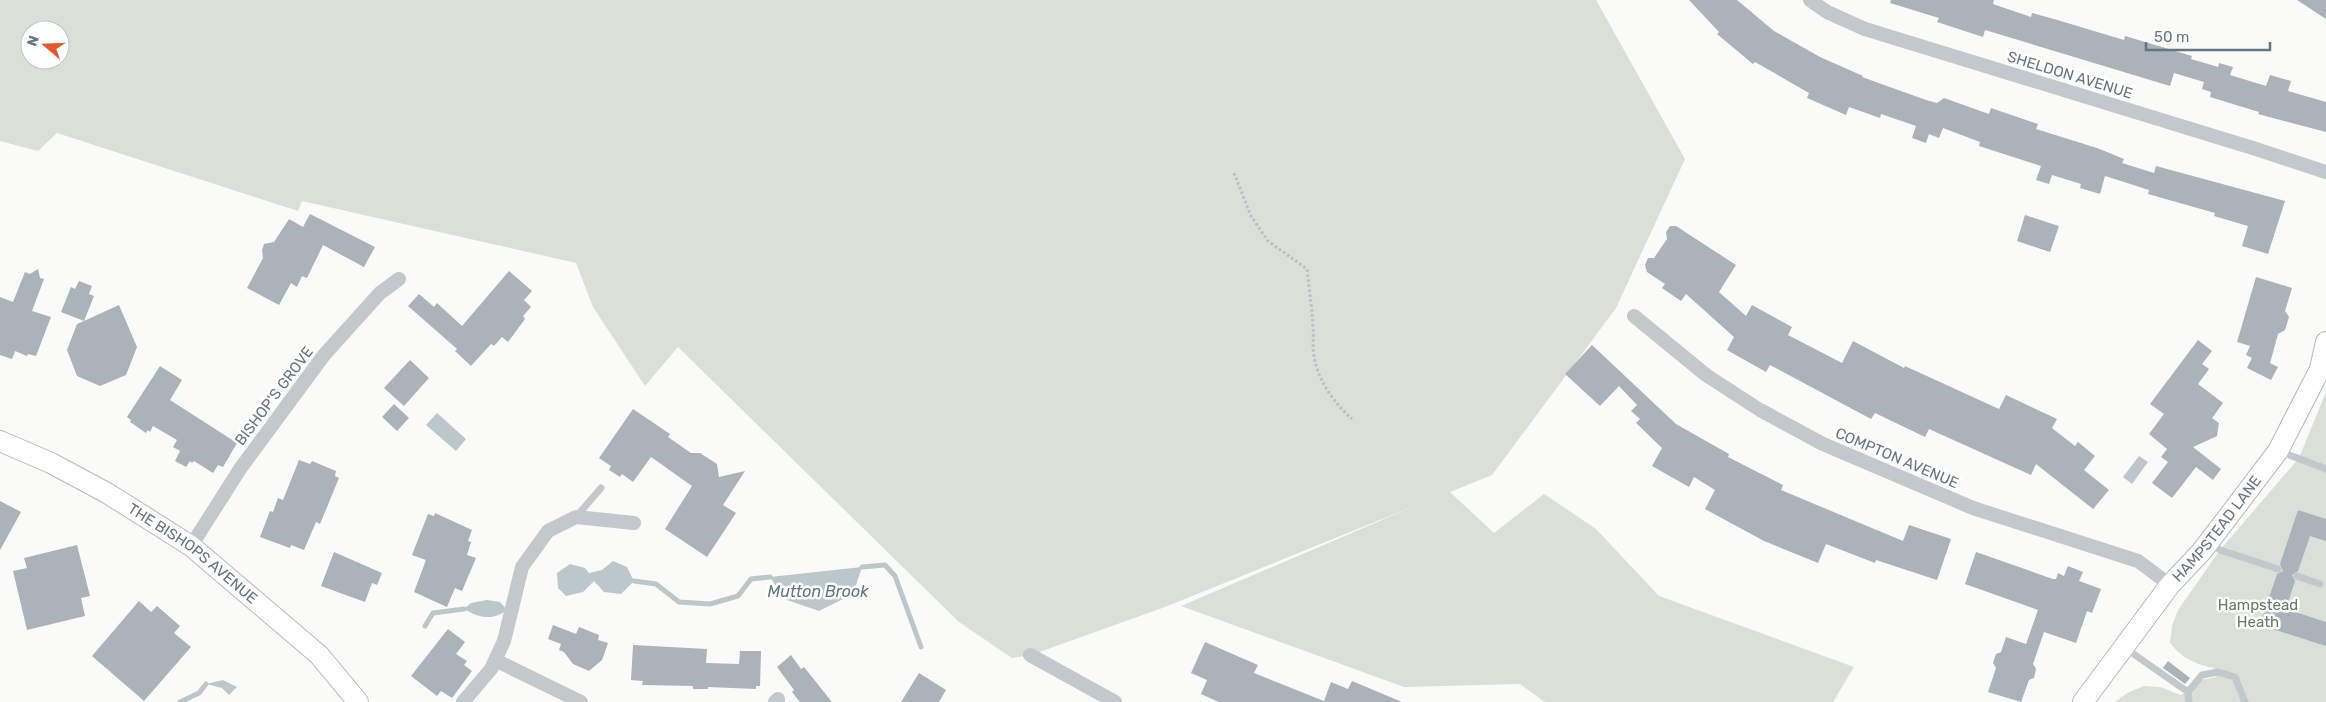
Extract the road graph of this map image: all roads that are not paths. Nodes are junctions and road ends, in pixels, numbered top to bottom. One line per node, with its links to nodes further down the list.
1 (1810, 0): 2 (street, SHELDON AVENUE)
2 (2326, 172)
3 (399, 279): 13 (street, BISHOP'S GROVE)
4 (1634, 316): 16 (street, COMPTON AVENUE)
5 (2326, 342): 7 (street, HAMPSTEAD LANE)
6 (0, 441): 13 (street, THE BISHOPS AVENUE)
7 (2278, 451): 8 (lane); 12 (street, HAMPSTEAD LANE)
8 (2326, 469)
9 (601, 488): 10 (lane)
10 (576, 517): 11 (street); 20 (street)
11 (634, 523)
12 (2209, 542): 14 (lane); 16 (street, HAMPSTEAD LANE)
13 (191, 546): 22 (street, THE BISHOPS AVENUE)
14 (2278, 569)
15 (2297, 576): 17 (lane)
16 (2170, 584): 18 (street, HAMPSTEAD LANE)
17 (2320, 584)
18 (2123, 647): 21 (lane); 26 (street, HAMPSTEAD LANE)
19 (1030, 655): 25 (street)
20 (495, 660): 23 (street); 24 (street)
21 (2188, 692): 27 (lane); 28 (lane)
22 (358, 702)
23 (463, 702)
24 (581, 702)
25 (1115, 702)
26 (2084, 702)
27 (2188, 702)
28 (2245, 702)

